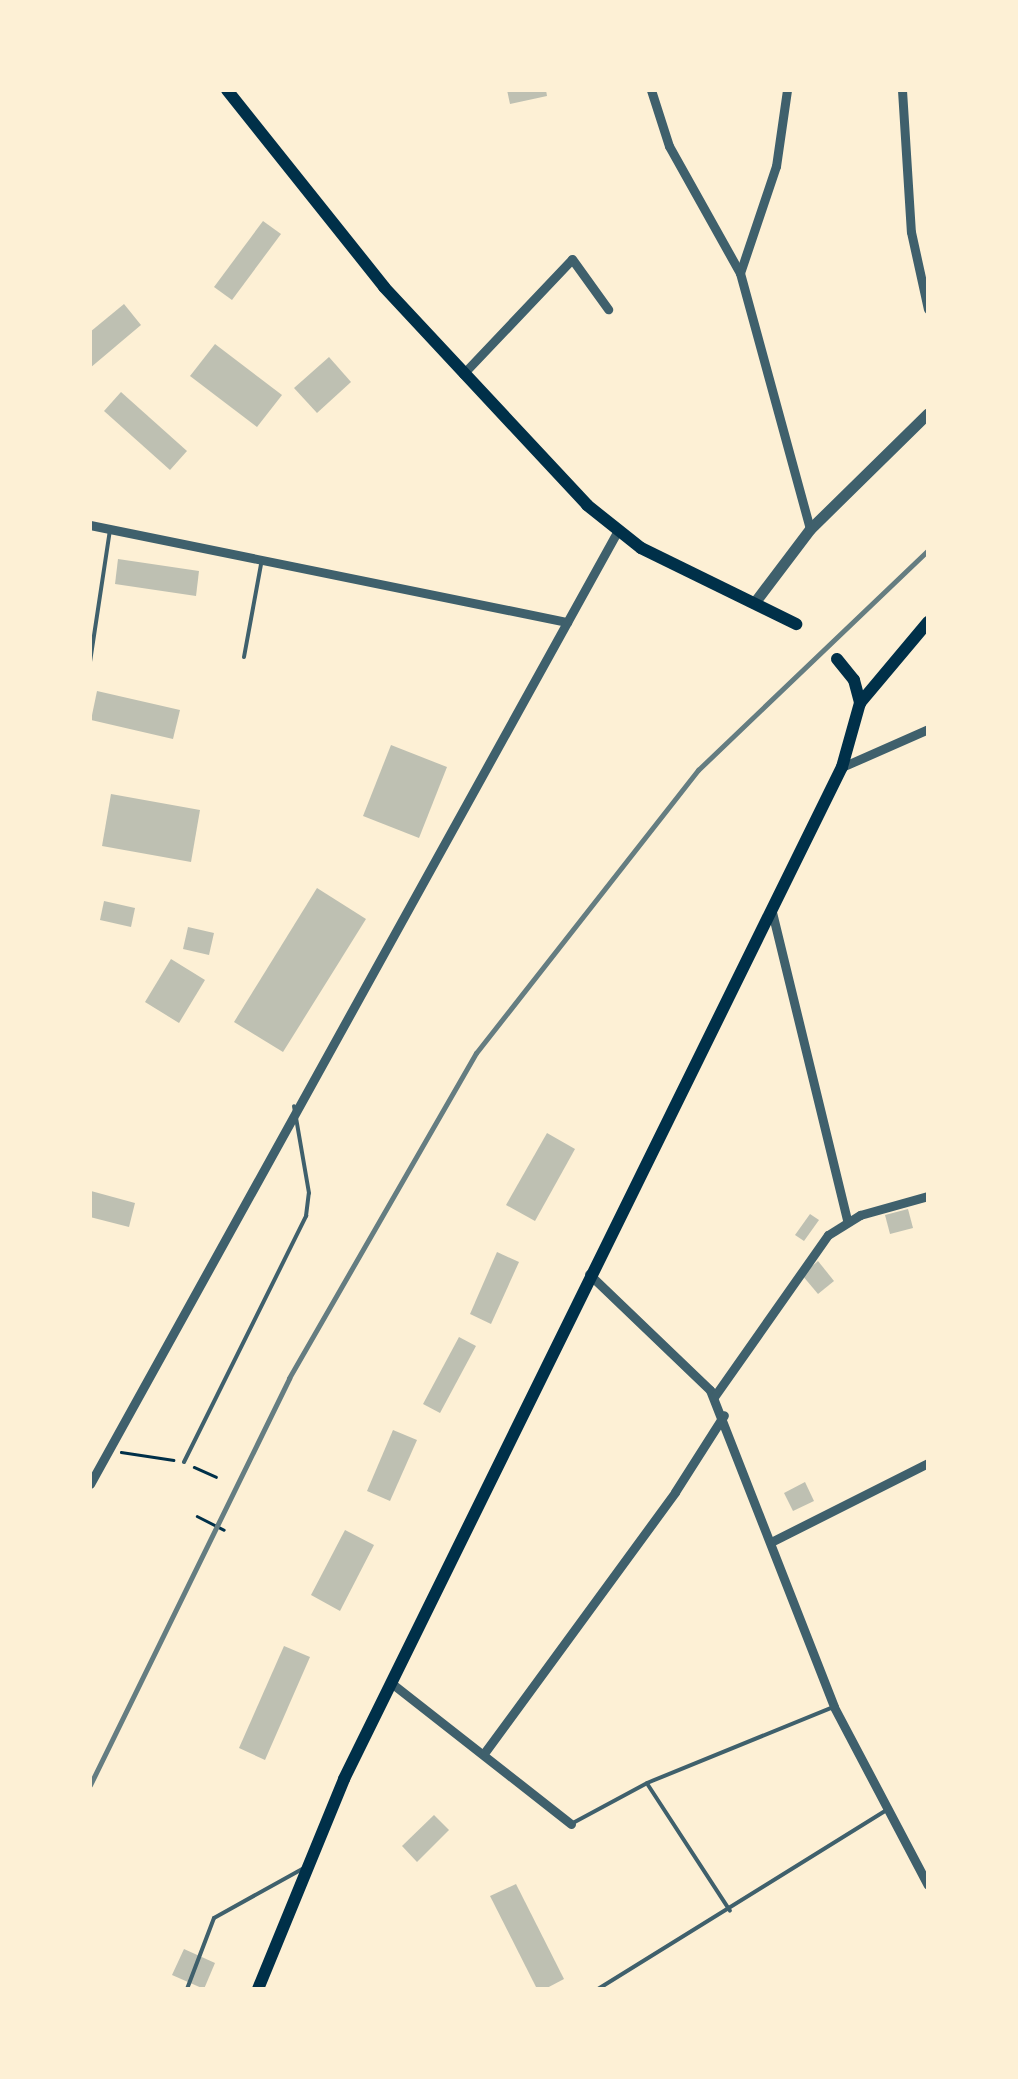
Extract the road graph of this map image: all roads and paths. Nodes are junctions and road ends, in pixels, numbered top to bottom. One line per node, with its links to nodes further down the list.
1 (227, 90): 8 (main road)
2 (651, 90): 5 (street)
3 (786, 90): 5 (street)
4 (902, 90): 7 (street)
5 (740, 273): 11 (street)
6 (608, 309): 8 (street)
7 (928, 309)
8 (463, 374): 13 (main road)
9 (928, 412): 11 (street)
10 (90, 524): 12 (street)
11 (810, 528): 15 (street)
12 (110, 529): 14 (street); 21 (lane)
13 (618, 532): 15 (main road); 16 (street)
14 (262, 560): 16 (street); 19 (lane)
15 (754, 603): 18 (main road)
16 (567, 622): 26 (street)
17 (928, 622): 22 (main road)
18 (796, 624)
19 (244, 657)
20 (838, 659): 22 (main road)
21 (90, 662)
22 (860, 703): 24 (main road)
23 (928, 729): 24 (street)
24 (842, 767): 25 (main road)
25 (772, 912): 28 (street); 29 (main road)
26 (294, 1106): 32 (street); 33 (lane)
27 (928, 1196): 28 (street)
28 (847, 1220): 30 (street)
29 (589, 1274): 30 (street); 40 (main road)
30 (714, 1397): 31 (street)
31 (724, 1415): 39 (street); 42 (street)
32 (112, 1451): 33 (path); 36 (street)
33 (184, 1462): 35 (path)
34 (928, 1464): 39 (street)
35 (216, 1477)
36 (90, 1484)
37 (197, 1516): 38 (path)
38 (224, 1530)
39 (773, 1540): 41 (street)
40 (390, 1682): 42 (street); 46 (main road)
41 (834, 1706): 43 (lane); 44 (street)
42 (484, 1752): 45 (street)
43 (647, 1783): 45 (lane); 48 (lane)
44 (888, 1809): 47 (street); 48 (lane)
45 (571, 1824)
46 (306, 1866): 49 (lane); 50 (main road)
47 (928, 1885)
48 (730, 1911): 51 (lane)
49 (188, 1989)
50 (258, 1989)
51 (598, 1989)

